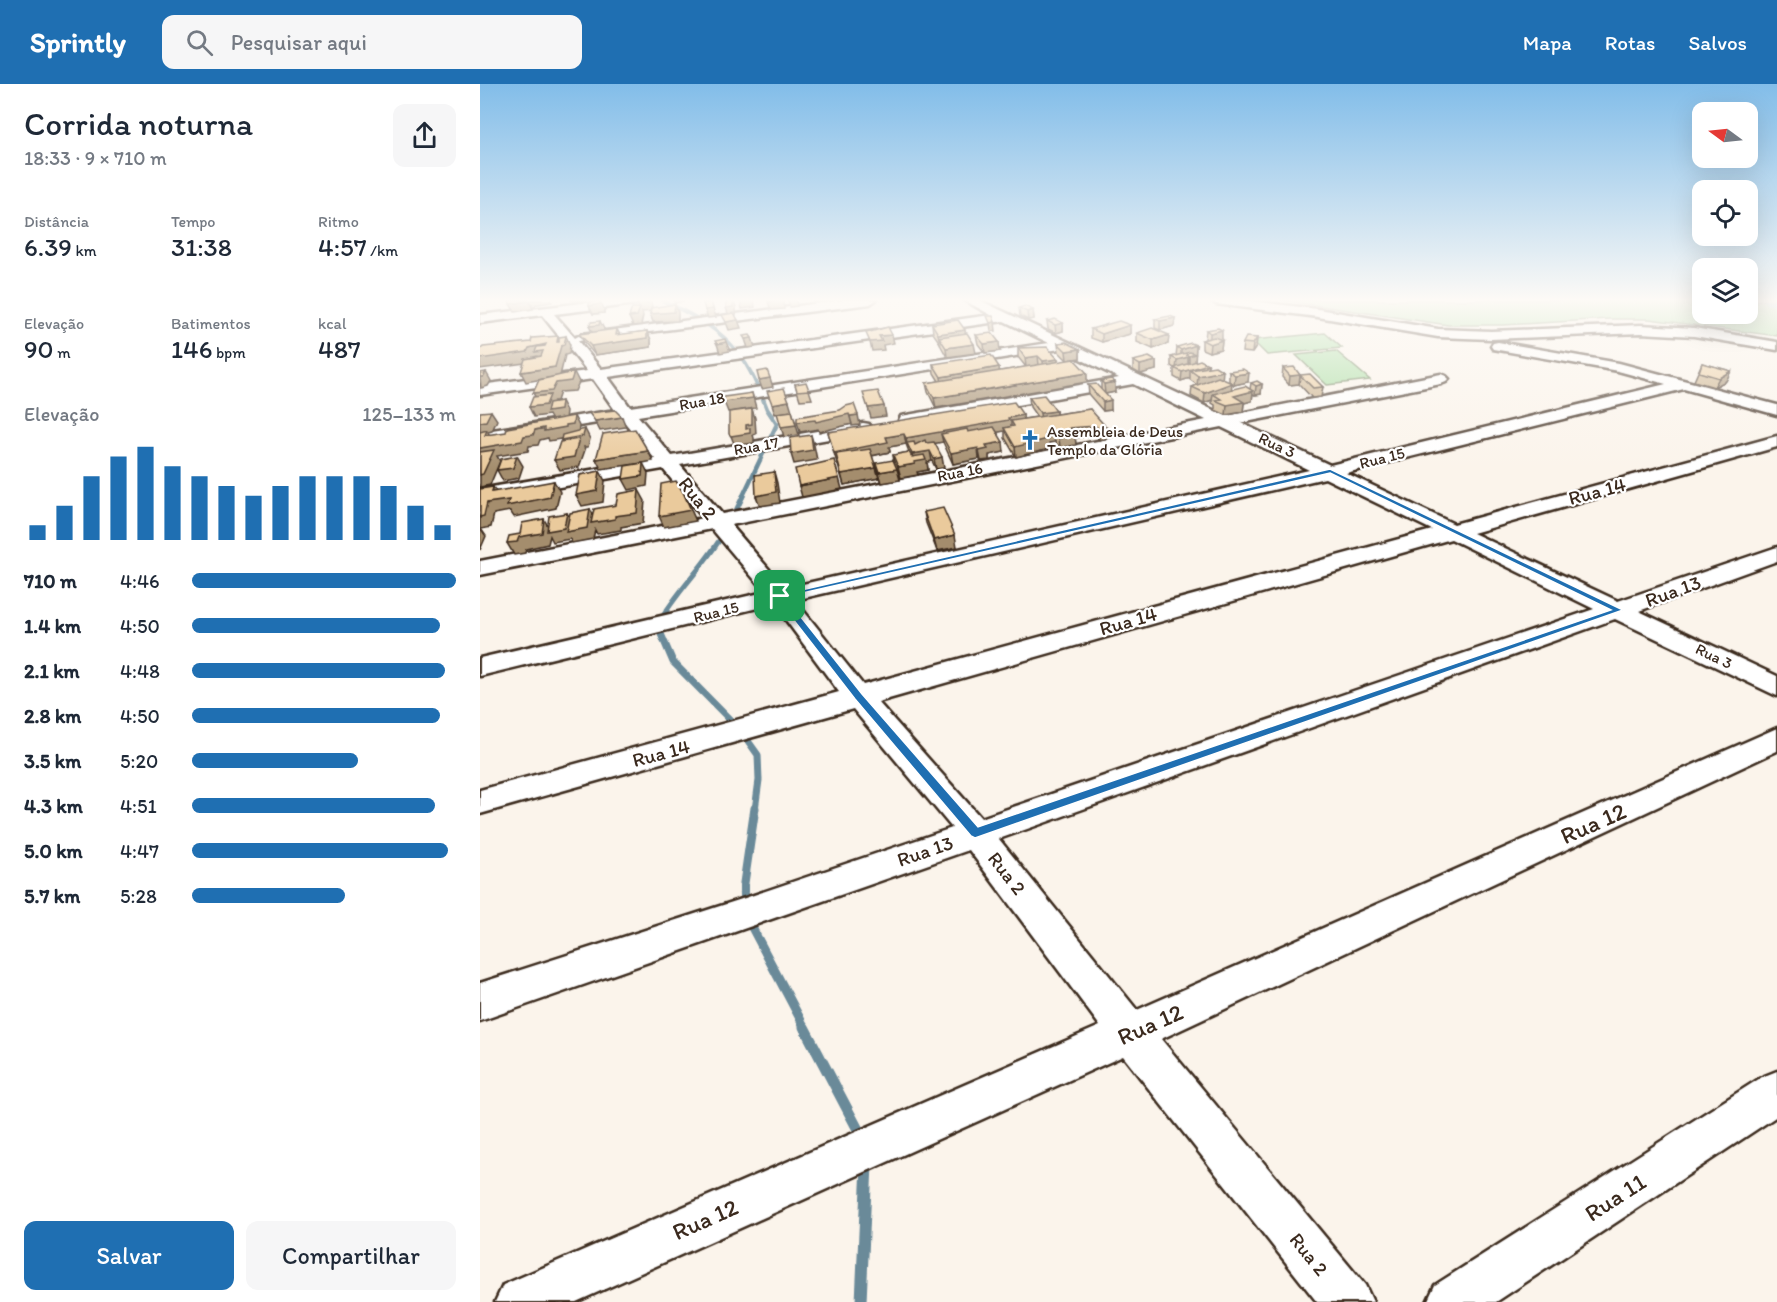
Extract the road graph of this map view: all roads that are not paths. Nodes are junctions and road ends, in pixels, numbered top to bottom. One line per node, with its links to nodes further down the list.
1 (578, 357): 6 (street, Rua 2)
2 (715, 357): 6 (street)
3 (987, 357): 12 (street, Rua 18)
4 (1091, 357): 7 (street, Rua 3)
5 (1560, 357): 9 (street)
6 (597, 373): 10 (street); 12 (street, Rua 2)
7 (1138, 379): 13 (street, Rua 3); 16 (street, Rua 17)
8 (1441, 379): 13 (street, Rua 16)
9 (1687, 384): 11 (street); 17 (street, Rua 15)
10 (480, 390)
11 (1777, 410)
12 (627, 414): 14 (street, Rua 18); 16 (street, Rua 2)
13 (1224, 420): 17 (street, Rua 3); 19 (street, Rua 16)
14 (480, 437)
15 (1777, 441): 20 (street, Rua 14)
16 (669, 462): 18 (street, Rua 17); 19 (street, Rua 2)
17 (1330, 471): 20 (street, Rua 3); 23 (street, Rua 15)
18 (480, 495)
19 (717, 521): 22 (street, Rua 16); 23 (street, Rua 2)
20 (1454, 530): 24 (street, Rua 3); 27 (street, Rua 14)
21 (1777, 554): 24 (street, Rua 13)
22 (480, 568)
23 (780, 596): 25 (street, Rua 15); 27 (street, Rua 2)
24 (1619, 610): 26 (street, Rua 3); 30 (street, Rua 13)
25 (480, 667)
26 (1777, 687)
27 (858, 697): 29 (street, Rua 14); 30 (street, Rua 2)
28 (1777, 739): 32 (street, Rua 12)
29 (480, 802)
30 (975, 833): 31 (street, Rua 13); 32 (street, Rua 2)
31 (480, 1002)
32 (1130, 1034): 34 (street, Rua 12); 35 (street, Rua 2)
33 (1777, 1092): 36 (street, Rua 11)
34 (520, 1302)
35 (1348, 1302)
36 (1452, 1302)

